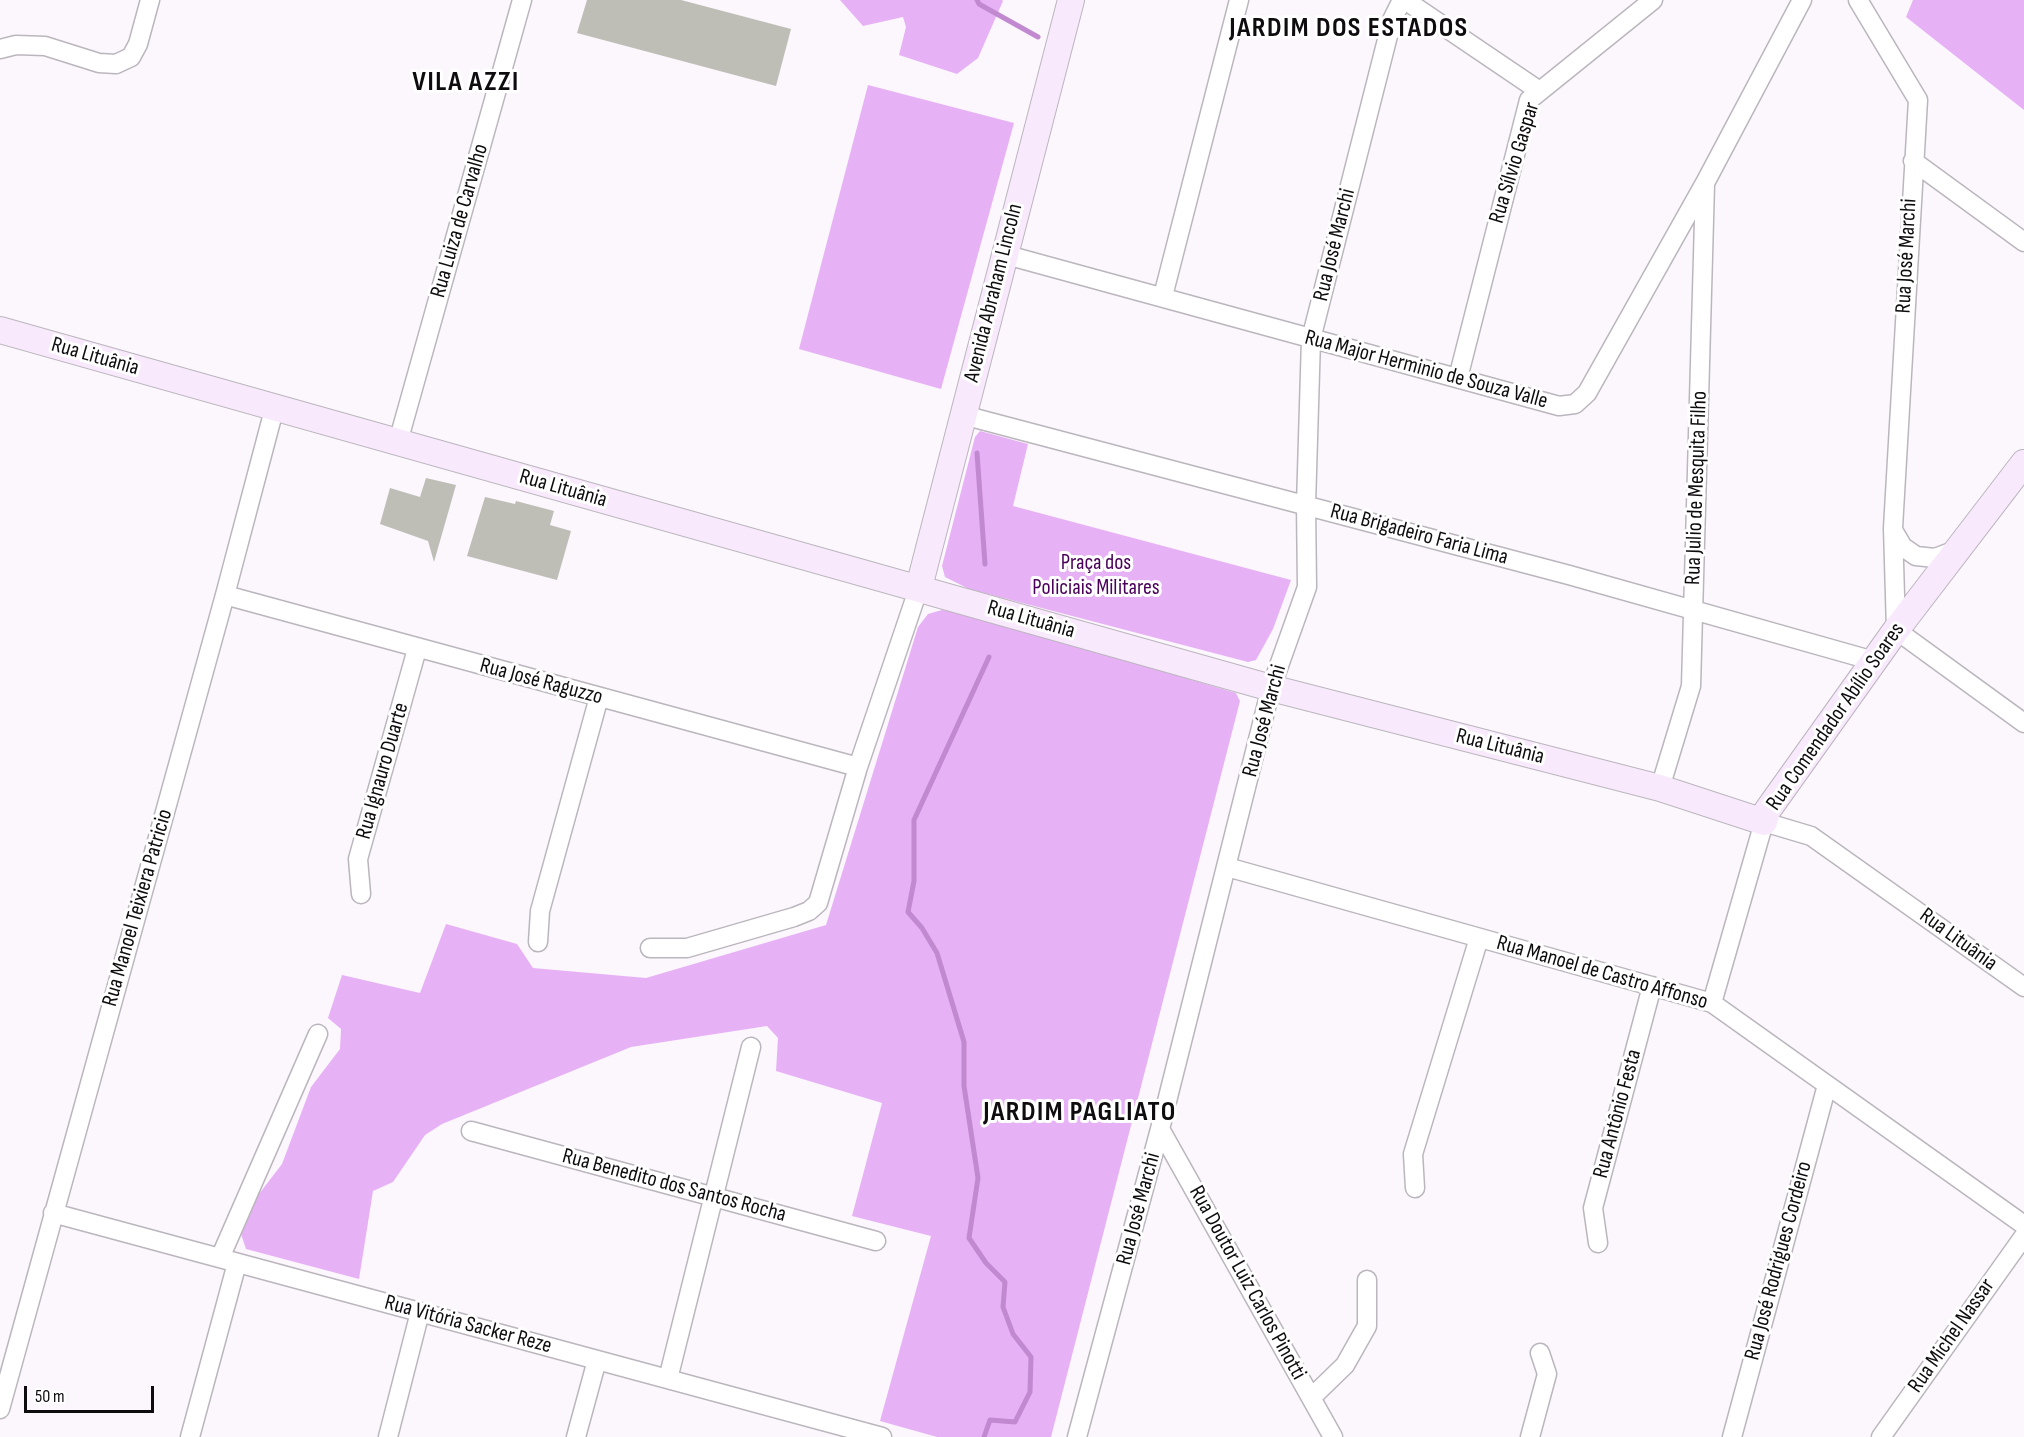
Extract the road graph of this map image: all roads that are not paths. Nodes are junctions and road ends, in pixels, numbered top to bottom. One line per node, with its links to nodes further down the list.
1 (150, 0): 9 (street)
2 (522, 0): 25 (street, Rua Luiza de Carvalho)
3 (1071, 0): 18 (street, Avenida Abraham Lincoln)
4 (1239, 0): 19 (street)
5 (1404, 0): 10 (street); 21 (street, Rua José Marchi)
6 (1653, 0): 10 (street, Rua Sílvio Gaspar)
7 (1802, 0): 12 (street, Rua Major Herminio de Souza Valle)
8 (1858, 0): 11 (street, Rua José Marchi)
9 (0, 49)
10 (1538, 90): 22 (street, Rua Sílvio Gaspar)
11 (1913, 161): 13 (street); 14 (street, Rua José Marchi)
12 (1705, 183): 16 (street, Rua Major Herminio de Souza Valle); 17 (street, Rua Julio de Mesquita Filho)
13 (1959, 194): 14 (street); 15 (street)
14 (1909, 216): 28 (street, Rua José Marchi)
15 (2024, 242)
16 (1670, 246): 17 (street); 22 (street, Rua Major Herminio de Souza Valle)
17 (1704, 252): 32 (street, Rua Julio de Mesquita Filho)
18 (1003, 254): 19 (street, Rua Major Herminio de Souza Valle); 24 (street, Avenida Abraham Lincoln)
19 (1163, 296): 21 (street, Rua Major Herminio de Souza Valle)
20 (0, 330): 23 (street, Rua Lituânia)
21 (1311, 339): 22 (street, Rua Major Herminio de Souza Valle); 27 (street, Rua José Marchi)
22 (1458, 378)
23 (274, 406): 25 (street, Rua Lituânia); 31 (street, Rua Manoel Teixiera Patricio)
24 (963, 415): 27 (street, Rua Brigadeiro Faria Lima); 30 (street, Avenida Abraham Lincoln)
25 (398, 442): 30 (street, Rua Lituânia)
26 (2024, 463): 29 (street, Rua Comendador Abílio Soares)
27 (1306, 505): 32 (street, Rua Brigadeiro Faria Lima); 36 (street, Rua José Marchi)
28 (1893, 528): 29 (street); 33 (street, Rua José Marchi)
29 (1956, 550): 33 (street, Rua Comendador Abílio Soares)
30 (919, 587): 36 (street, Rua Lituânia); 39 (street)
31 (225, 595): 34 (street, Rua José Raguzzo); 57 (street, Rua Manoel Teixiera Patricio)
32 (1693, 610): 35 (street, Rua Brigadeiro Faria Lima); 40 (street, Rua Julio de Mesquita Filho)
33 (1896, 630): 35 (street, Rua Comendador Abílio Soares); 38 (street)
34 (417, 649): 37 (street, Rua José Raguzzo); 43 (street, Rua Ignauro Duarte)
35 (1874, 661): 41 (street, Rua Comendador Abílio Soares)
36 (1271, 688): 40 (street, Rua Lituânia); 42 (street, Rua José Marchi)
37 (599, 697): 39 (street, Rua José Raguzzo); 45 (street)
38 (2024, 723)
39 (858, 767): 46 (street)
40 (1660, 788): 41 (street, Rua Lituânia)
41 (1764, 822): 48 (street, Rua Lituânia); 49 (street, Rua Comendador Abílio Soares)
42 (1227, 867): 44 (street, Rua Manoel de Castro Affonso); 53 (street, Rua José Marchi)
43 (360, 894)
44 (1479, 938): 47 (street, Rua Manoel de Castro Affonso); 55 (street)
45 (538, 942)
46 (650, 948)
47 (1652, 986): 49 (street, Rua Manoel de Castro Affonso); 61 (street, Rua Antônio Festa)
48 (2024, 987)
49 (1712, 1003): 52 (street, Rua Manoel de Castro Affonso)
50 (318, 1034): 62 (street)
51 (751, 1047): 56 (street)
52 (1827, 1085): 58 (street, Rua Manoel de Castro Affonso); 77 (street, Rua José Rodrigues Cordeiro)
53 (1160, 1129): 68 (street, Rua Doutor Luiz Carlos Pinotti); 74 (street, Rua José Marchi)
54 (471, 1131): 56 (street, Rua Benedito dos Santos Rocha)
55 (1415, 1188)
56 (714, 1197): 60 (street, Rua Benedito dos Santos Rocha); 67 (street)
57 (53, 1213): 62 (street, Rua Vitória Sacker Reze); 69 (street, Rua Manoel Teixiera Patricio)
58 (2024, 1225)
59 (2024, 1236): 78 (street, Rua Michel Nassar)
60 (876, 1241)
61 (1598, 1243)
62 (229, 1261): 64 (street, Rua Vitória Sacker Reze); 70 (street)
63 (1366, 1280): 68 (street)
64 (420, 1312): 66 (street, Rua Vitória Sacker Reze); 71 (street)
65 (1540, 1353): 76 (street)
66 (597, 1360): 67 (street, Rua Vitória Sacker Reze); 72 (street)
67 (668, 1379): 73 (street, Rua Vitória Sacker Reze)
68 (1311, 1398): 75 (street, Rua Doutor Luiz Carlos Pinotti)
69 (0, 1409)
70 (190, 1437)
71 (388, 1437)
72 (576, 1437)
73 (882, 1437)
74 (1077, 1437)
75 (1333, 1437)
76 (1530, 1437)
77 (1732, 1437)
78 (1881, 1437)

